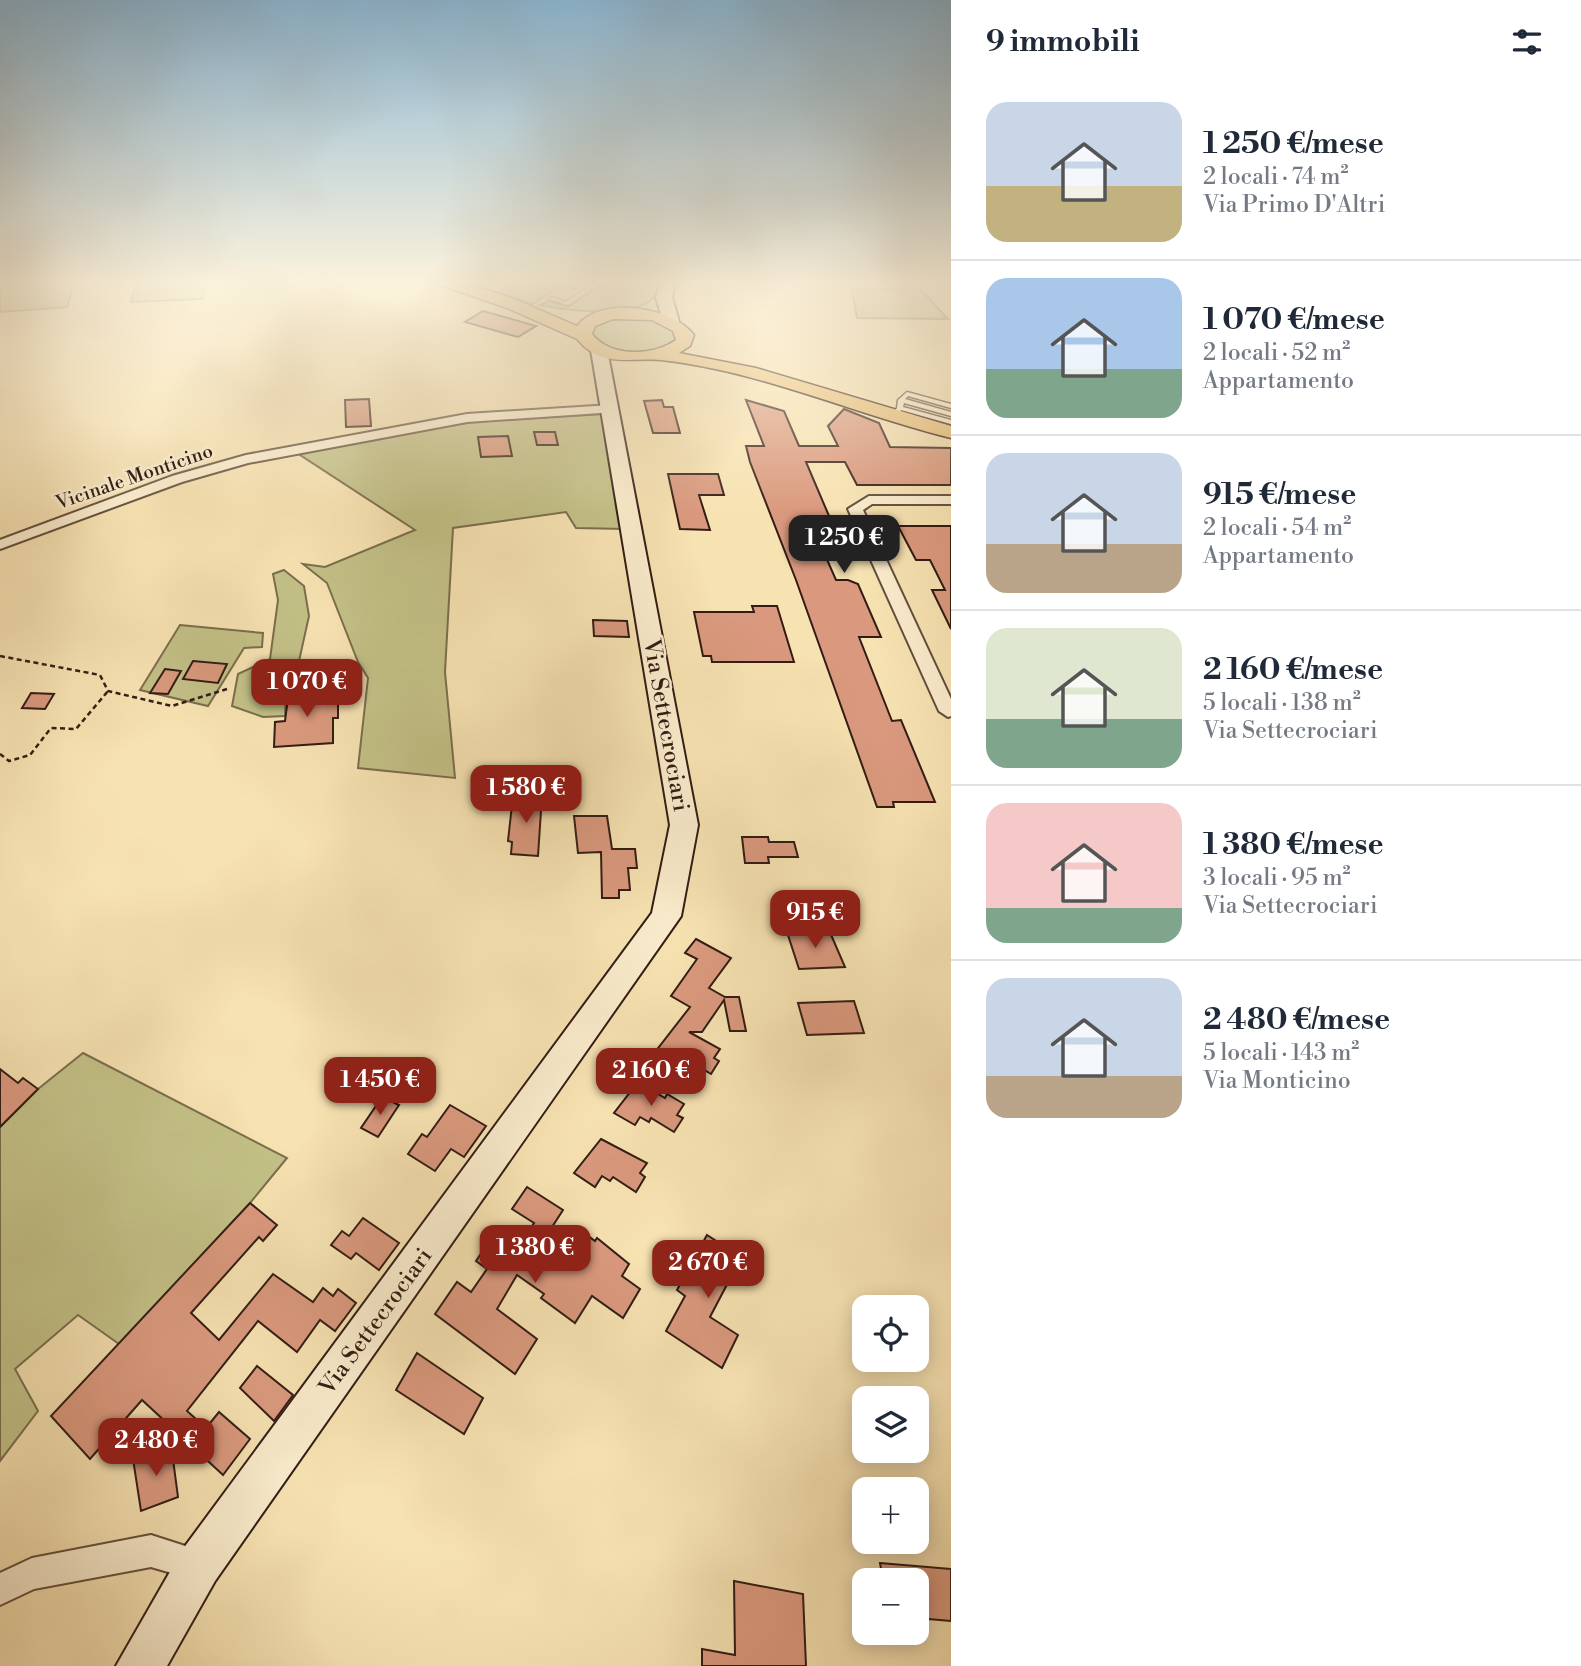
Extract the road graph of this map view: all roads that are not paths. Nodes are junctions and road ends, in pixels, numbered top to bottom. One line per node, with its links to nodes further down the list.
1 (601, 358): 6 (main road, Via Settecrociari)
2 (631, 358): 6 (main road)
3 (675, 358): 5 (main road)
4 (719, 358): 5 (main road)
5 (750, 372): 8 (main road)
6 (605, 376): 9 (main road, Via Settecrociari)
7 (951, 406): 8 (lane)
8 (898, 408): 10 (lane); 11 (lane); 12 (main road)
9 (611, 409): 14 (street, Vicinale Monticino); 16 (main road, Via Settecrociari)
10 (951, 414)
11 (951, 422)
12 (951, 432)
13 (951, 500): 15 (street)
14 (0, 545)
15 (950, 714)
16 (200, 1565): 17 (street); 18 (main road, Via Settecrociari)
17 (0, 1590)
18 (140, 1666)

